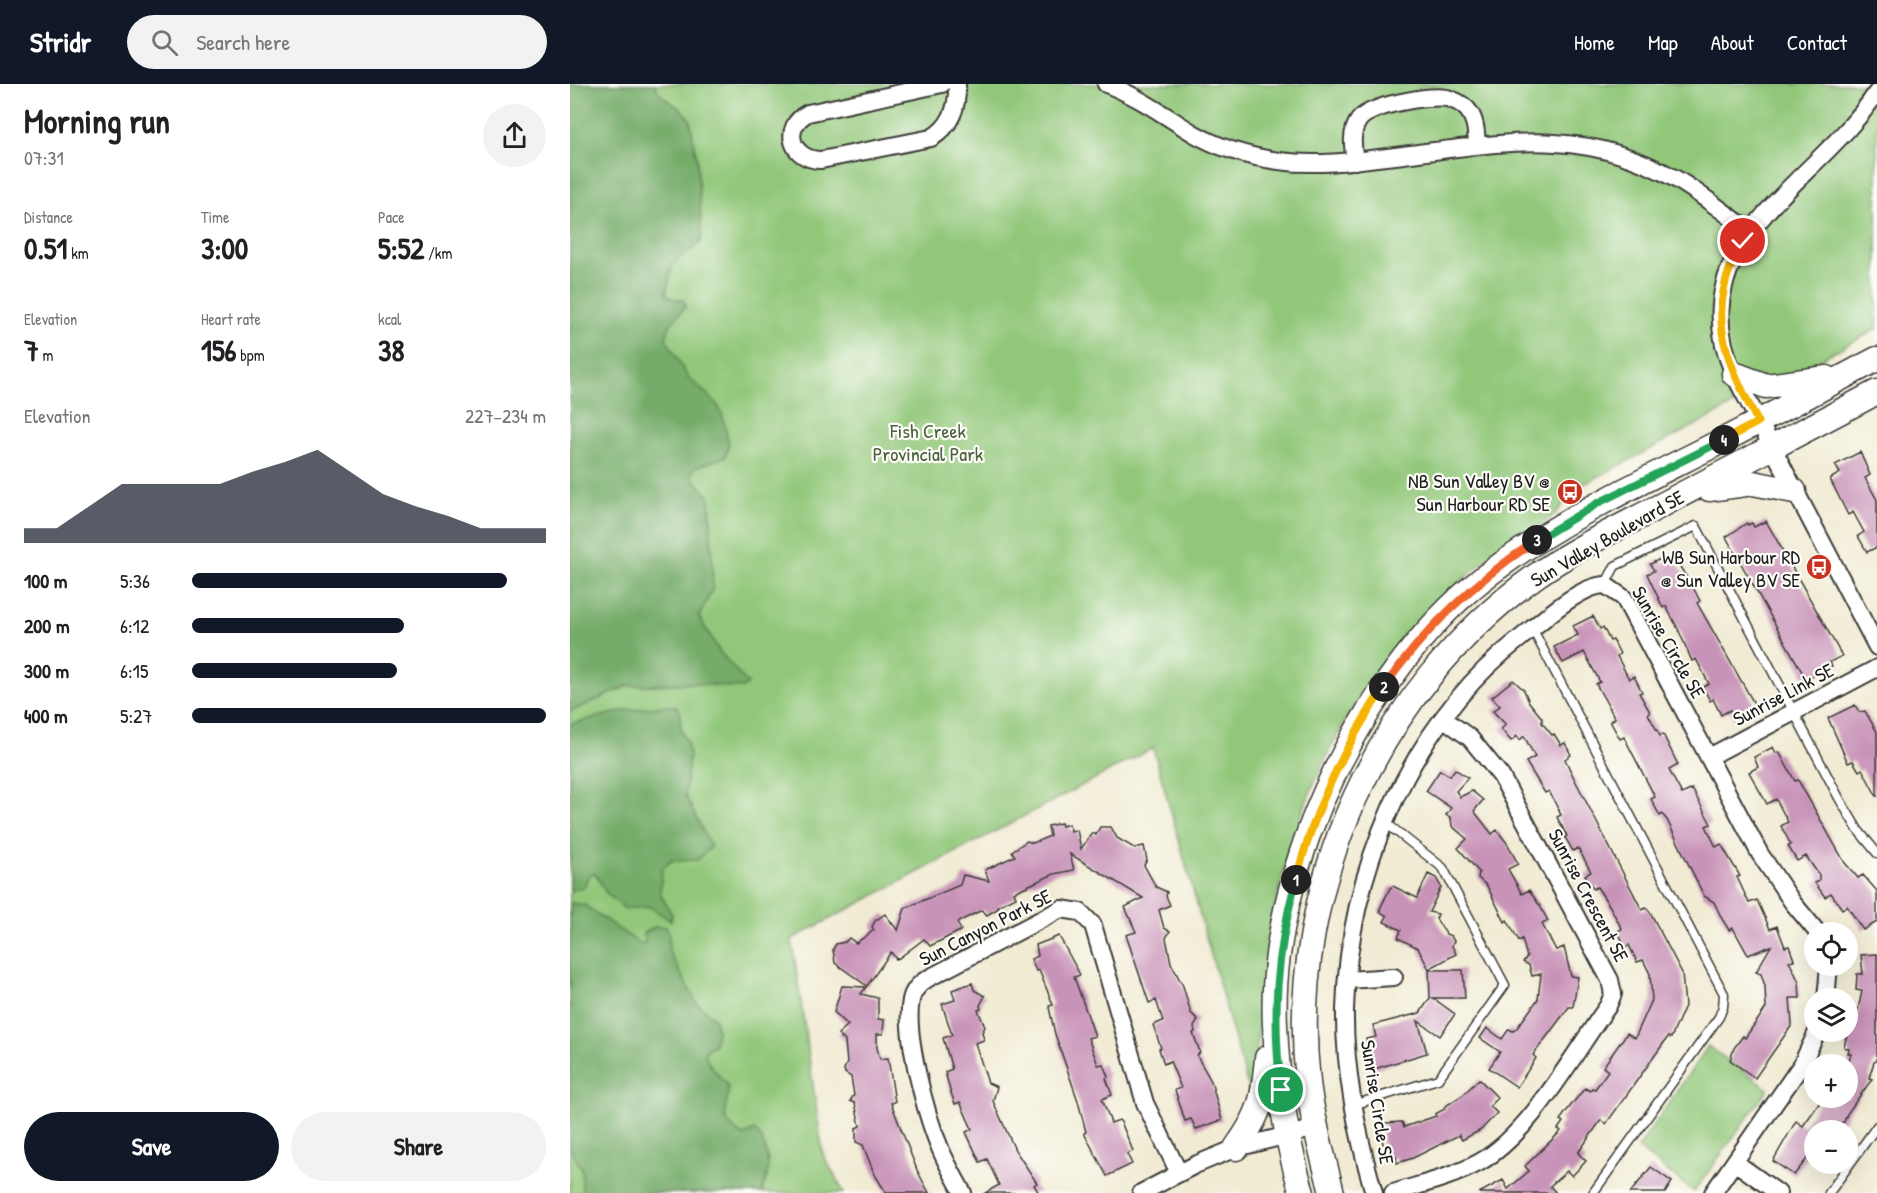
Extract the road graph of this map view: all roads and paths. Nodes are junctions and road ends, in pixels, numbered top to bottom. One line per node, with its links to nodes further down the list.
1 (942, 84): 2 (street)
2 (957, 84)
3 (1106, 84): 6 (street)
4 (1877, 92): 7 (street)
5 (1477, 144): 6 (street); 6 (street); 7 (street)
6 (1355, 161)
7 (1750, 231): 10 (street)
8 (1877, 359): 9 (main road, Sun Valley Boulevard SE)
9 (1853, 372): 10 (main road); 12 (main road, Sun Valley Boulevard SE)
10 (1734, 374): 12 (street)
11 (1877, 392): 13 (main road, Sun Valley Boulevard SE)
12 (1758, 422): 13 (street); 28 (main road, Sun Valley Boulevard SE)
13 (1771, 448): 14 (street); 15 (main road, Sun Valley Boulevard SE)
14 (1794, 491): 15 (main road); 18 (street)
15 (1677, 497): 32 (main road, Sun Valley Boulevard SE)
16 (1605, 585): 17 (street, Sunrise Circle SE); 20 (lane); 22 (street, Sunrise Circle SE)
17 (1532, 628): 21 (street, Sunrise Circle SE); 43 (lane)
18 (1877, 647)
19 (1877, 668): 20 (street, Sunrise Link SE)
20 (1793, 711): 22 (street, Sunrise Link SE); 24 (lane)
21 (1443, 718): 23 (street, Sunrise Circle SE); 42 (street, Sunrise Crescent SE)
22 (1709, 757): 25 (street, Sunrise Circle SE)
23 (1386, 823): 27 (street, Sunrise Circle SE); 30 (lane)
24 (1877, 853)
25 (1809, 922)
26 (1394, 977): 27 (street)
27 (1347, 980): 30 (street, Sunrise Circle SE)
28 (1275, 1024): 33 (main road, Sun Valley Boulevard SE); 34 (main road)
29 (1812, 1042): 35 (street)
30 (1353, 1105): 41 (street, Sunrise Circle SE)
31 (1877, 1126): 46 (lane)
32 (1316, 1128): 33 (street); 40 (main road, Sun Valley Boulevard SE)
33 (1287, 1135): 34 (street); 39 (main road, Sun Valley Boulevard SE)
34 (1236, 1148): 36 (street)
35 (1736, 1163): 44 (street); 45 (street)
36 (1179, 1173): 37 (street, Sun Canyon Park SE); 38 (street)
37 (963, 1193)
38 (1141, 1193)
39 (1302, 1193)
40 (1332, 1193)
41 (1374, 1193)
42 (1393, 1193)
43 (1593, 1193)
44 (1713, 1193)
45 (1778, 1193)
46 (1829, 1193)

